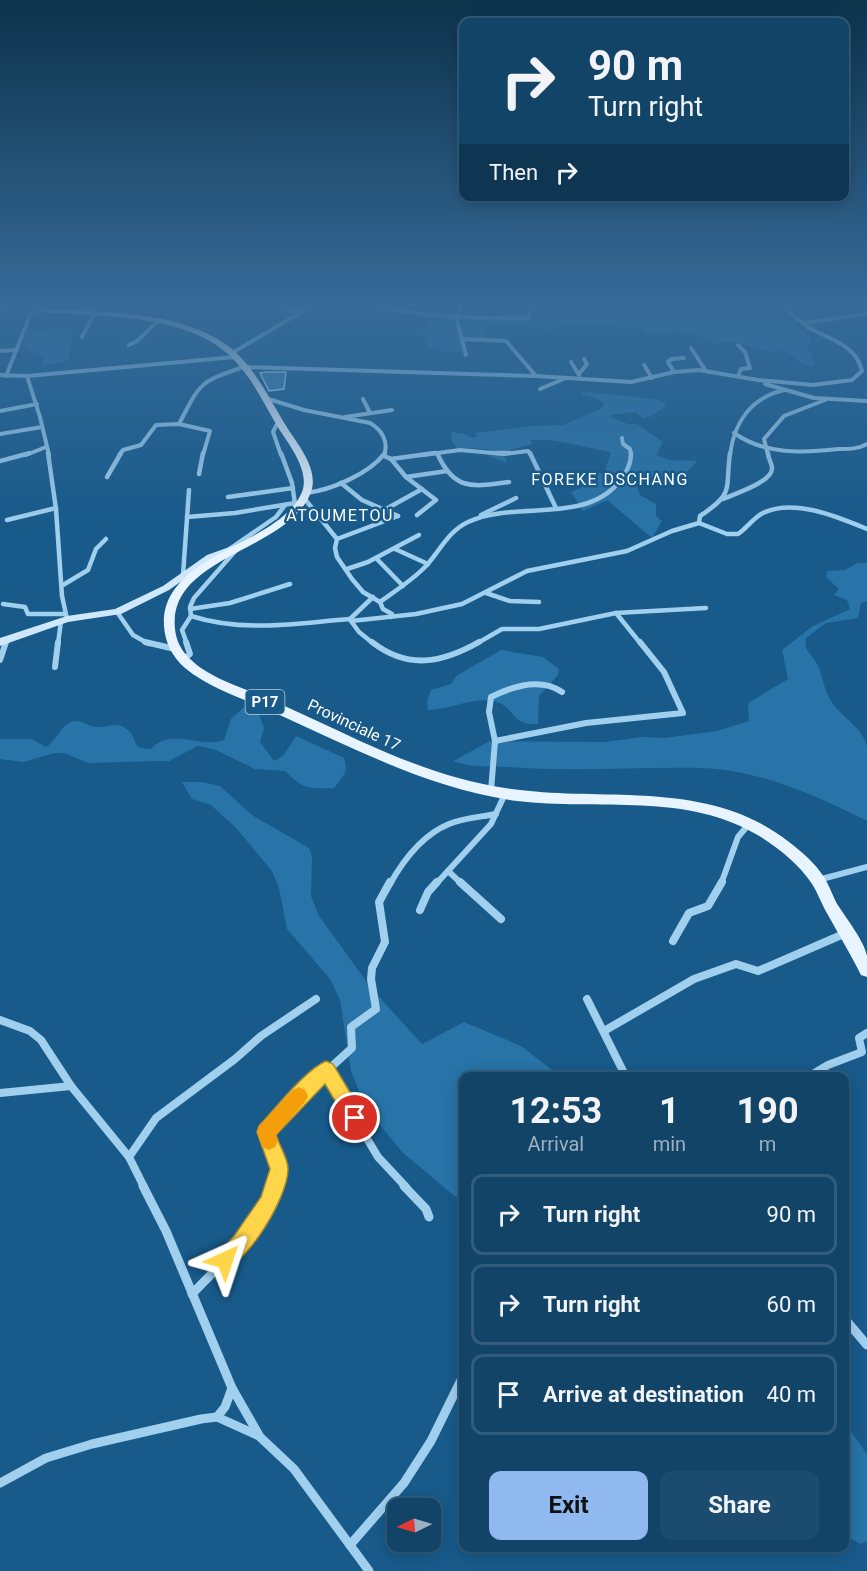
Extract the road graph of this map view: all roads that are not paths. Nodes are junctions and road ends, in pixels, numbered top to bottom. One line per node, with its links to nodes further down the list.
1 (28, 378): 15 (street)
2 (210, 378): 21 (street)
3 (250, 378): 11 (main road)
4 (567, 378): 9 (street)
5 (599, 378): 6 (street)
6 (650, 378)
7 (855, 378): 8 (street)
8 (750, 379): 10 (street)
9 (540, 389)
10 (784, 390): 13 (street); 23 (street)
11 (264, 398): 19 (street); 20 (main road)
12 (363, 399): 18 (street)
13 (825, 400): 14 (street); 28 (street)
14 (867, 401)
15 (37, 404): 17 (street); 22 (street)
16 (392, 410): 18 (street)
17 (0, 411)
18 (369, 413): 19 (street)
19 (341, 417): 30 (street)
20 (278, 422): 39 (street); 45 (main road)
21 (179, 424): 34 (street); 35 (street)
22 (42, 427): 24 (street); 27 (street)
23 (734, 433): 28 (street); 44 (street)
24 (0, 434)
25 (622, 438): 47 (street)
26 (867, 444): 28 (street)
27 (46, 447): 32 (street); 46 (street)
28 (768, 449): 44 (street)
29 (436, 453): 31 (street); 33 (street); 47 (street)
30 (384, 456): 31 (street); 38 (street)
31 (391, 459): 36 (street)
32 (0, 461)
33 (447, 471): 36 (street); 37 (street)
34 (199, 474)
35 (107, 477)
36 (406, 477): 40 (street)
37 (509, 482)
38 (341, 483): 45 (street); 48 (street)
39 (293, 488): 42 (street); 45 (street)
40 (422, 489): 48 (street); 49 (street)
41 (189, 490): 50 (street)
42 (228, 497)
43 (516, 498): 52 (street)
44 (722, 499): 53 (street)
45 (297, 501): 50 (street); 56 (street); 58 (main road, Provinciale 17 / P17)
46 (56, 508): 51 (street); 65 (street)
47 (556, 508): 52 (street)
48 (386, 509): 56 (street)
49 (417, 515)
50 (187, 517): 63 (street)
51 (7, 519)
52 (476, 519): 61 (street)
53 (699, 523): 54 (street); 67 (street)
54 (867, 529)
55 (419, 535): 59 (street)
56 (337, 539): 62 (street)
57 (106, 540): 65 (street)
58 (234, 548): 63 (street); 74 (street); 80 (main road, Provinciale 17 / P17)
59 (395, 549): 60 (street); 61 (street)
60 (376, 558): 62 (street); 66 (street)
61 (428, 564): 66 (street)
62 (347, 569): 68 (street)
63 (183, 575): 73 (street)
64 (290, 584): 74 (street)
65 (63, 585): 77 (street)
66 (403, 586): 69 (street)
67 (486, 593): 70 (street); 76 (street)
68 (373, 597): 69 (street); 78 (street)
69 (380, 602): 76 (street)
70 (539, 602)
71 (3, 604): 77 (street)
72 (706, 608): 75 (street)
73 (117, 612): 77 (street); 80 (street)
74 (190, 613): 78 (street); 82 (street)
75 (616, 613): 78 (street); 85 (street)
76 (392, 617): 78 (street)
77 (64, 618): 79 (street); 83 (street)
78 (350, 620)
79 (3, 641): 81 (street)
80 (175, 649): 82 (main road, Provinciale 17 / P17)
81 (0, 660)
82 (183, 660): 86 (main road, Provinciale 17 / P17)
83 (55, 667)
84 (562, 692): 85 (street)
85 (495, 741): 86 (street)
86 (491, 792): 87 (main road, Provinciale 17 / P17)
87 (505, 794): 88 (street); 89 (main road, Provinciale 17 / P17)
88 (496, 814): 91 (street); 103 (street)
89 (749, 823): 92 (main road, Provinciale 17 / P17); 96 (street)
90 (867, 867): 92 (street)
91 (448, 872): 93 (street); 94 (street)
92 (818, 880): 95 (main road, Provinciale 17 / P17)
93 (420, 910)
94 (501, 919)
95 (846, 933): 97 (main road, Provinciale 17 / P17); 101 (street)
96 (673, 941)
97 (867, 970)
98 (316, 999): 108 (street)
99 (587, 999): 101 (street)
100 (0, 1020): 106 (street)
101 (604, 1031): 104 (street)
102 (867, 1033): 105 (street)
103 (326, 1070): 109 (street); 110 (street)
104 (623, 1072)
105 (816, 1072)
106 (71, 1086): 107 (street); 108 (street)
107 (0, 1093)
108 (129, 1157): 110 (street)
109 (429, 1217)
110 (192, 1294): 114 (street)
111 (849, 1324): 112 (street)
112 (867, 1345)
113 (459, 1384): 118 (street)
114 (232, 1388): 115 (street); 116 (street)
115 (217, 1417): 116 (street); 117 (street)
116 (260, 1437): 118 (street)
117 (0, 1483)
118 (350, 1545): 119 (street)
119 (369, 1571)

